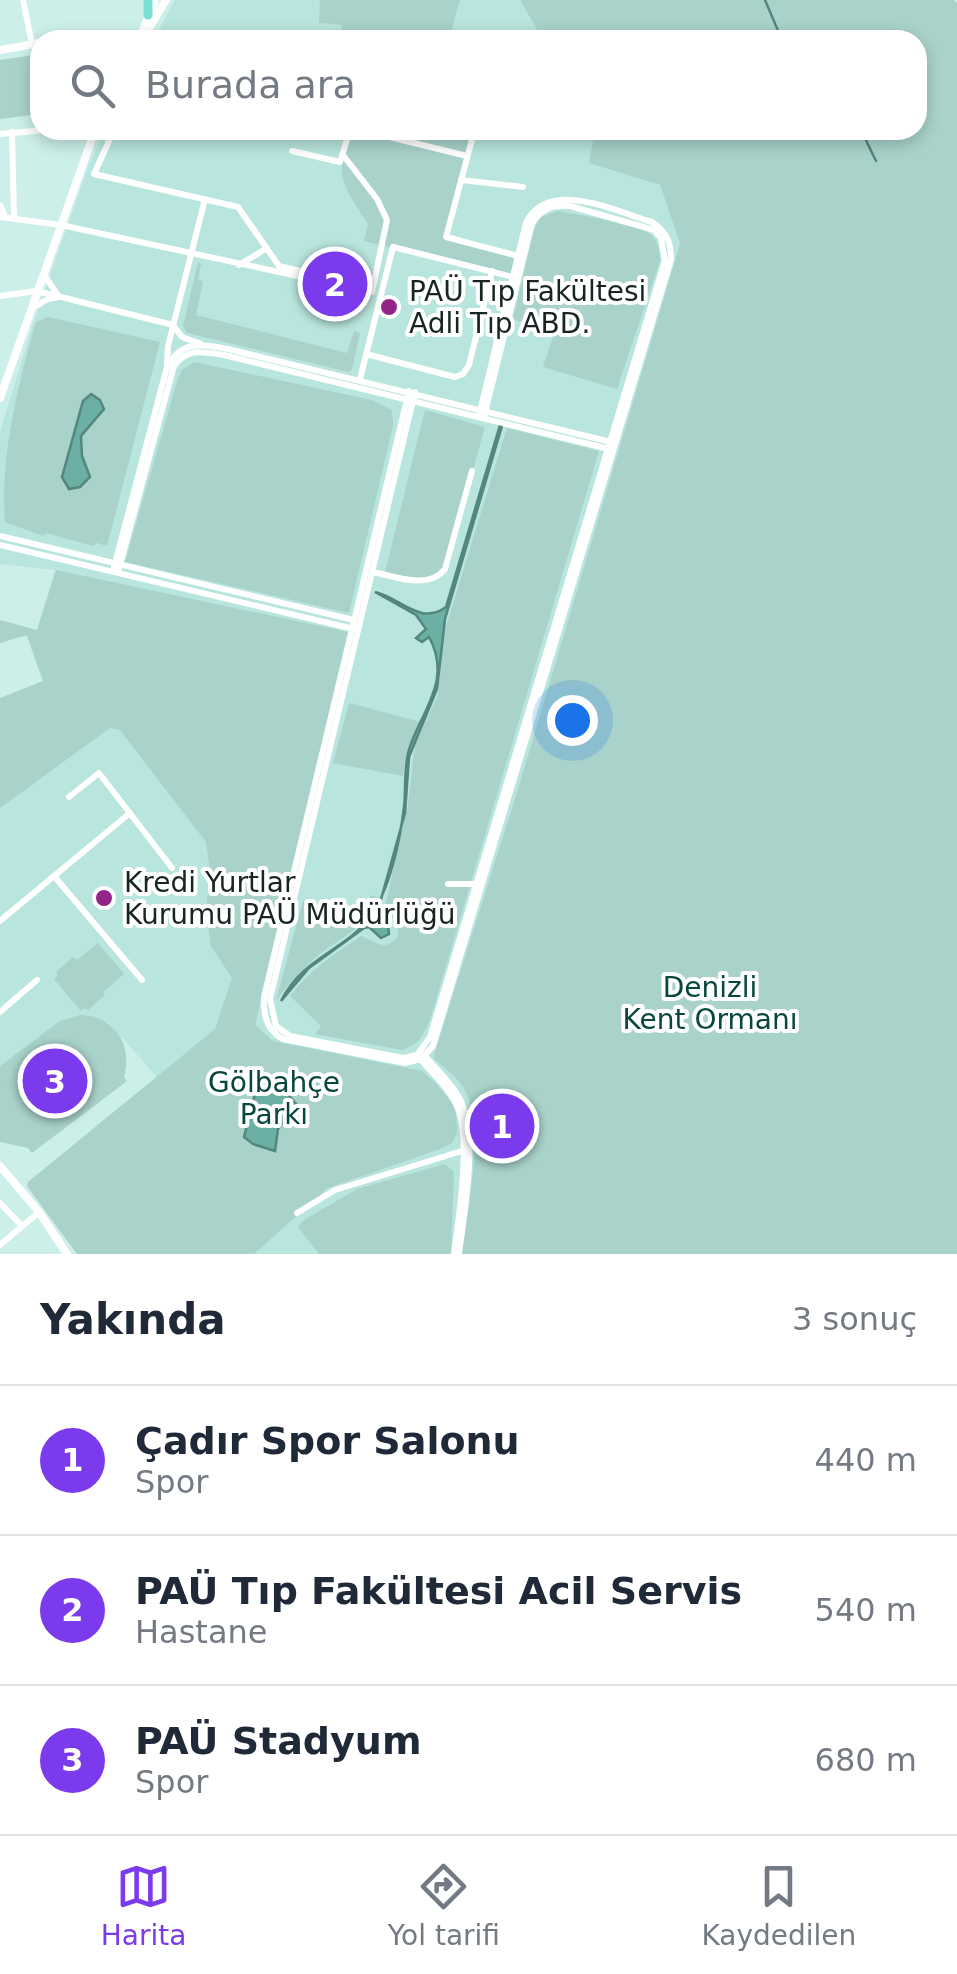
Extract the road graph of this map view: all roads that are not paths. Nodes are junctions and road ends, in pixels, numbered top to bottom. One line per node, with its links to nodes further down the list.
1 (23, 0): 5 (street)
2 (152, 0): 4 (main road)
3 (166, 0): 7 (main road)
4 (148, 15): 6 (main road)
5 (32, 30)
6 (144, 30)
7 (147, 30)
8 (30, 45): 9 (main road)
9 (0, 50)
10 (30, 131): 11 (street)
11 (12, 132): 12 (street); 25 (street)
12 (0, 134)
13 (91, 140): 26 (main road)
14 (109, 140): 23 (street)
15 (347, 140): 19 (street)
16 (402, 140): 20 (street)
17 (472, 140): 20 (street)
18 (292, 150): 19 (street)
19 (342, 154): 34 (street)
20 (467, 156): 21 (street)
21 (460, 180): 22 (street); 29 (street)
22 (523, 187)
23 (204, 200): 27 (street); 28 (street)
24 (1, 213): 25 (street)
25 (14, 216): 26 (street)
26 (61, 225): 28 (street); 31 (main road)
27 (267, 248): 30 (street); 34 (street)
28 (191, 256): 30 (street); 39 (street)
29 (518, 256): 33 (street); 48 (street)
30 (238, 265): 34 (street)
31 (44, 272): 35 (main road); 37 (street)
32 (492, 272): 33 (street); 41 (street); 41 (street)
33 (513, 277): 47 (street)
34 (324, 280)
35 (37, 290): 36 (street); 37 (street); 38 (main road)
36 (0, 296)
37 (59, 297): 38 (street); 39 (street)
38 (30, 310): 43 (main road)
39 (173, 325): 40 (street); 42 (street)
40 (201, 344): 44 (street); 52 (street)
41 (366, 354): 44 (street)
42 (167, 368)
43 (4, 374): 46 (main road)
44 (360, 380): 45 (street)
45 (411, 395): 47 (street); 52 (street); 53 (street); 54 (street)
46 (0, 398)
47 (482, 413): 48 (street); 48 (street)
48 (612, 446): 60 (street); 65 (street)
49 (472, 471): 53 (street)
50 (0, 536): 52 (street)
51 (0, 544): 52 (street)
52 (116, 568): 54 (street)
53 (373, 572): 54 (street)
54 (355, 625): 65 (street)
55 (69, 797): 56 (street)
56 (130, 814): 57 (street); 58 (street)
57 (172, 868)
58 (54, 876): 61 (street); 63 (street)
59 (448, 884): 60 (street)
60 (476, 884): 65 (street)
61 (0, 921)
62 (37, 980): 64 (street)
63 (142, 980)
64 (0, 1012)
65 (421, 1055): 66 (street)
66 (465, 1153): 66 (street); 73 (street)
67 (0, 1166): 69 (main road)
68 (0, 1203): 70 (street)
69 (39, 1212): 70 (street); 72 (main road)
70 (22, 1226): 71 (street)
71 (0, 1245)
72 (67, 1254)
73 (457, 1254)

